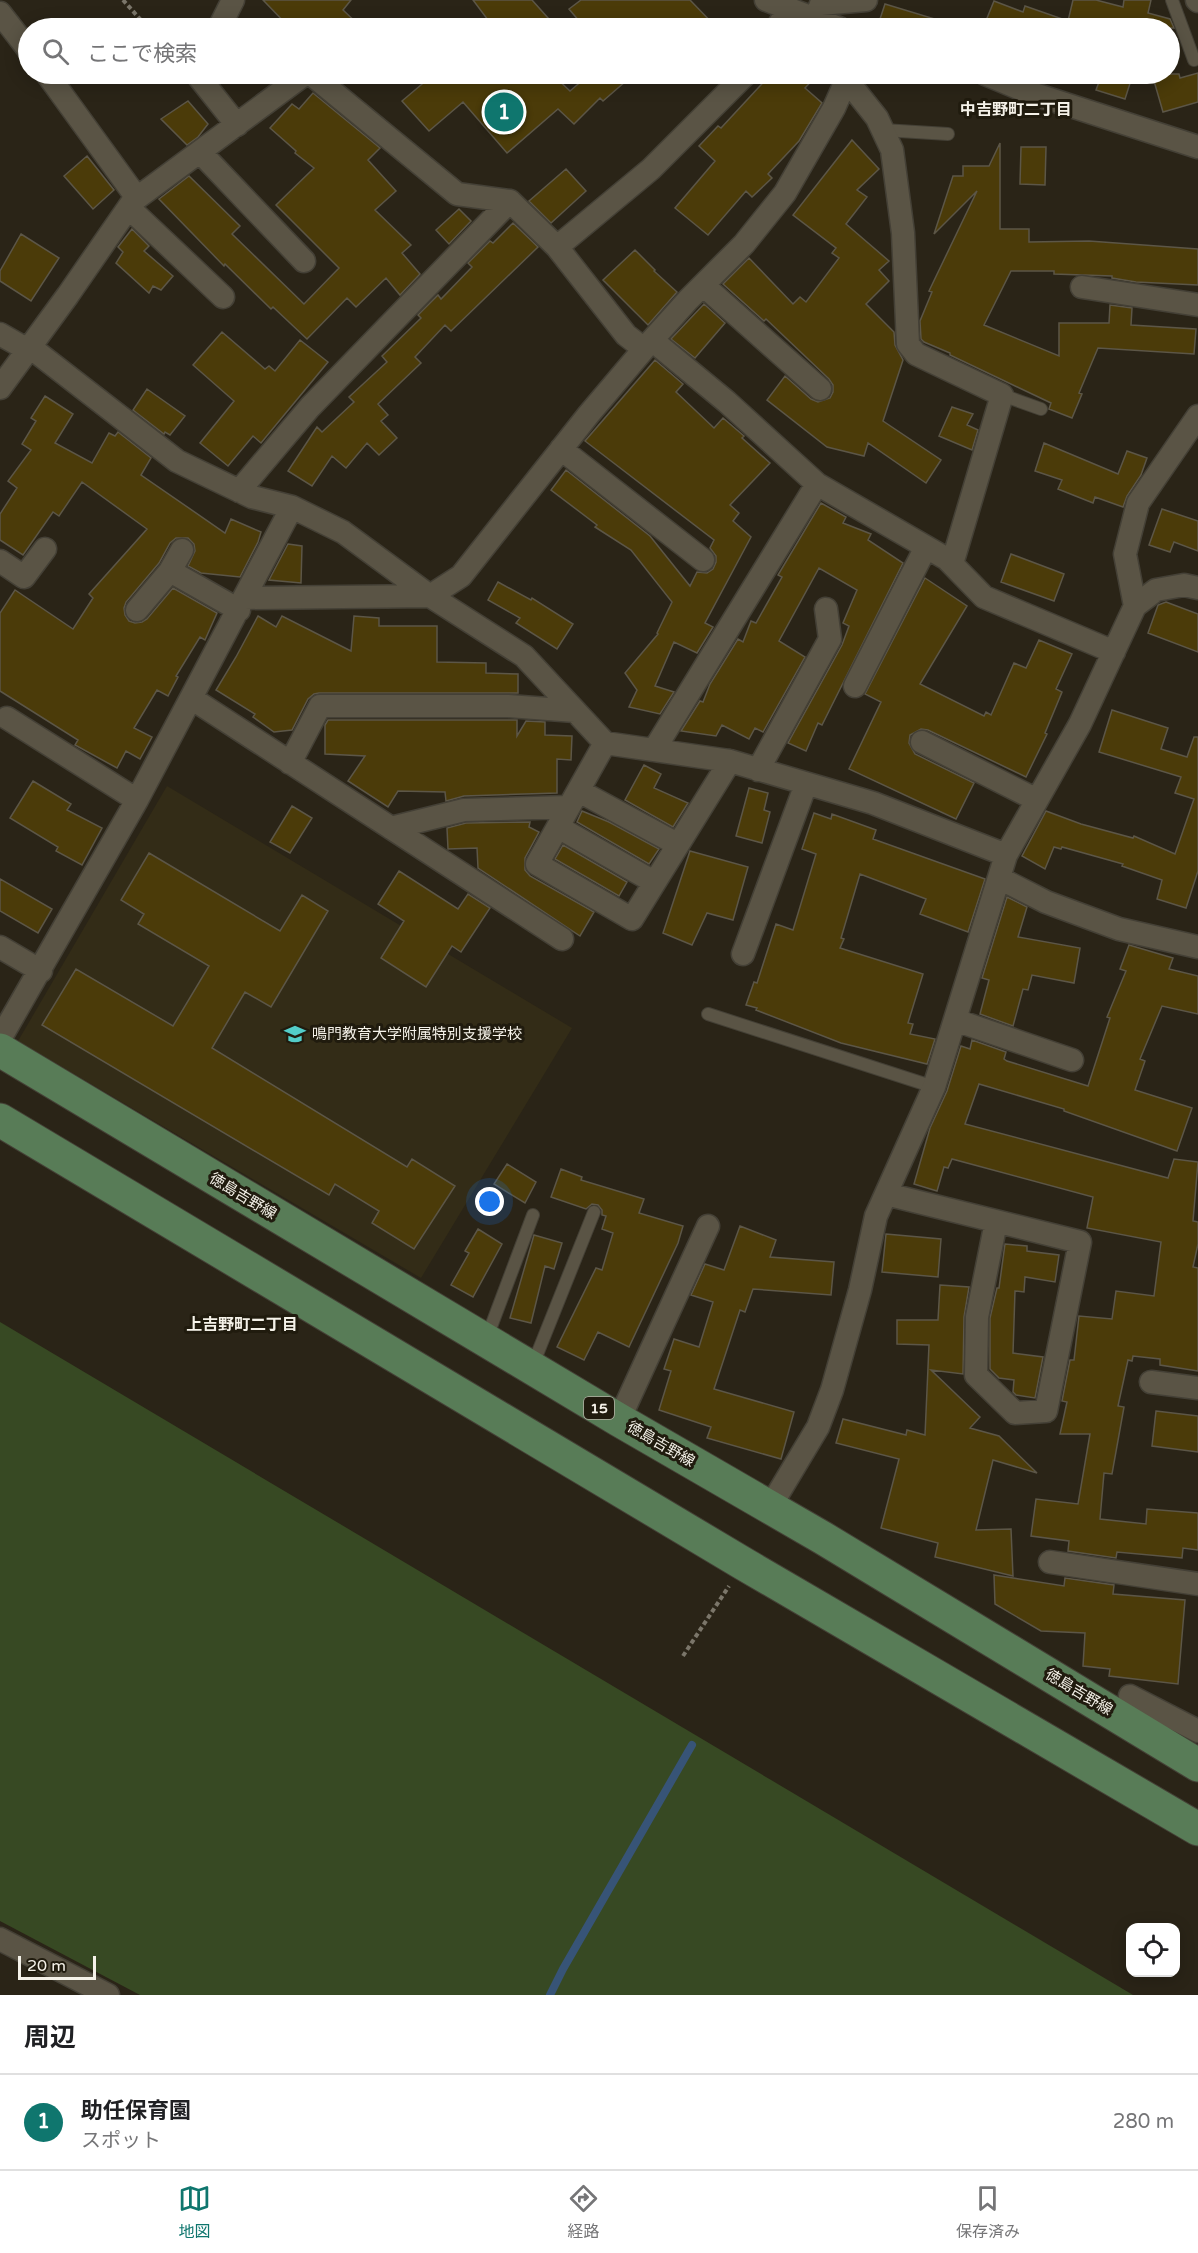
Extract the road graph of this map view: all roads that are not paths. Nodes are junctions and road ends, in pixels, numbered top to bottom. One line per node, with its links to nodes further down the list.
1 (233, 0): 6 (street)
2 (766, 0): 7 (street)
3 (866, 0): 8 (street)
4 (1172, 0): 9 (lane)
5 (0, 13): 11 (street)
6 (224, 18)
7 (781, 18)
8 (816, 18)
9 (1179, 18)
10 (1180, 22): 12 (lane)
11 (18, 36)
12 (1194, 60)
13 (54, 84): 27 (street)
14 (204, 84): 21 (street)
15 (292, 84): 21 (street)
16 (323, 84): 26 (street)
17 (736, 84): 28 (street)
18 (844, 84): 30 (street)
19 (854, 84): 22 (street)
20 (1009, 84): 24 (street)
21 (237, 125): 25 (street)
22 (883, 130): 23 (lane); 39 (street)
23 (948, 134)
24 (1198, 147)
25 (200, 152): 27 (street); 29 (street)
26 (510, 201): 28 (street); 44 (street)
27 (133, 203): 32 (street); 36 (street)
28 (557, 247): 35 (street)
29 (304, 261)
30 (703, 285): 35 (street); 38 (street)
31 (1082, 287): 33 (street)
32 (223, 297)
33 (1198, 305)
34 (0, 334): 36 (street)
35 (648, 344): 42 (street); 43 (street)
36 (29, 349): 37 (street); 44 (street)
37 (0, 388)
38 (819, 389)
39 (1002, 395): 40 (lane); 51 (street)
40 (1041, 409)
41 (1198, 416): 56 (street)
42 (561, 449): 49 (street); 54 (street)
43 (818, 484): 46 (street); 66 (street)
44 (240, 491): 45 (street)
45 (292, 507): 54 (street); 55 (street)
46 (927, 547): 51 (street); 60 (street)
47 (45, 549): 50 (street)
48 (183, 550): 52 (street)
49 (703, 560)
50 (0, 561)
51 (952, 564): 59 (street)
52 (171, 571): 55 (street); 58 (street)
53 (1198, 588): 56 (street)
54 (430, 596): 55 (street); 62 (street)
55 (241, 604): 61 (street)
56 (1135, 606): 59 (street)
57 (826, 609): 69 (street)
58 (137, 610)
59 (1114, 652): 73 (street)
60 (855, 686)
61 (191, 698): 68 (street); 72 (street)
62 (575, 711): 65 (street); 68 (street)
63 (7, 718): 72 (street)
64 (922, 742): 73 (street)
65 (605, 743): 66 (street); 71 (street)
66 (654, 750): 67 (street)
67 (730, 761): 69 (street); 76 (street)
68 (290, 763): 75 (street)
69 (758, 770): 70 (street)
70 (806, 784): 77 (street); 83 (street)
71 (574, 799): 74 (street); 75 (street); 76 (street)
72 (137, 800): 84 (street)
73 (1037, 800): 77 (street)
74 (558, 826): 79 (street); 79 (street)
75 (391, 828): 80 (street)
76 (677, 844): 79 (street)
77 (1006, 855): 78 (street)
78 (999, 878): 82 (street); 86 (street)
79 (654, 882)
80 (562, 939)
81 (0, 947): 84 (street)
82 (1198, 947)
83 (744, 954)
84 (41, 971): 87 (street)
85 (708, 1014): 90 (lane)
86 (955, 1020): 89 (street); 90 (street)
87 (0, 1040)
88 (0, 1050): 97 (main road, 徳島吉野線 / 15)
89 (1072, 1060)
90 (934, 1087): 92 (street)
91 (0, 1120): 108 (main road)
92 (886, 1194): 95 (street); 102 (street)
93 (594, 1212): 98 (lane)
94 (532, 1215): 97 (lane)
95 (996, 1222): 95 (street)
96 (708, 1226): 101 (street)
97 (485, 1341): 98 (main road, 徳島吉野線 / 15)
98 (532, 1368): 101 (main road, 徳島吉野線 / 15)
99 (1151, 1382): 100 (street)
100 (1198, 1388)
101 (619, 1420): 102 (main road, 徳島吉野線 / 15)
102 (770, 1507): 107 (main road, 徳島吉野線 / 15)
103 (1050, 1562): 104 (street)
104 (1198, 1584)
105 (1130, 1696): 106 (street)
106 (1198, 1731)
107 (1198, 1765)
108 (1198, 1829)
109 (0, 1939): 110 (street)
110 (108, 1995)

